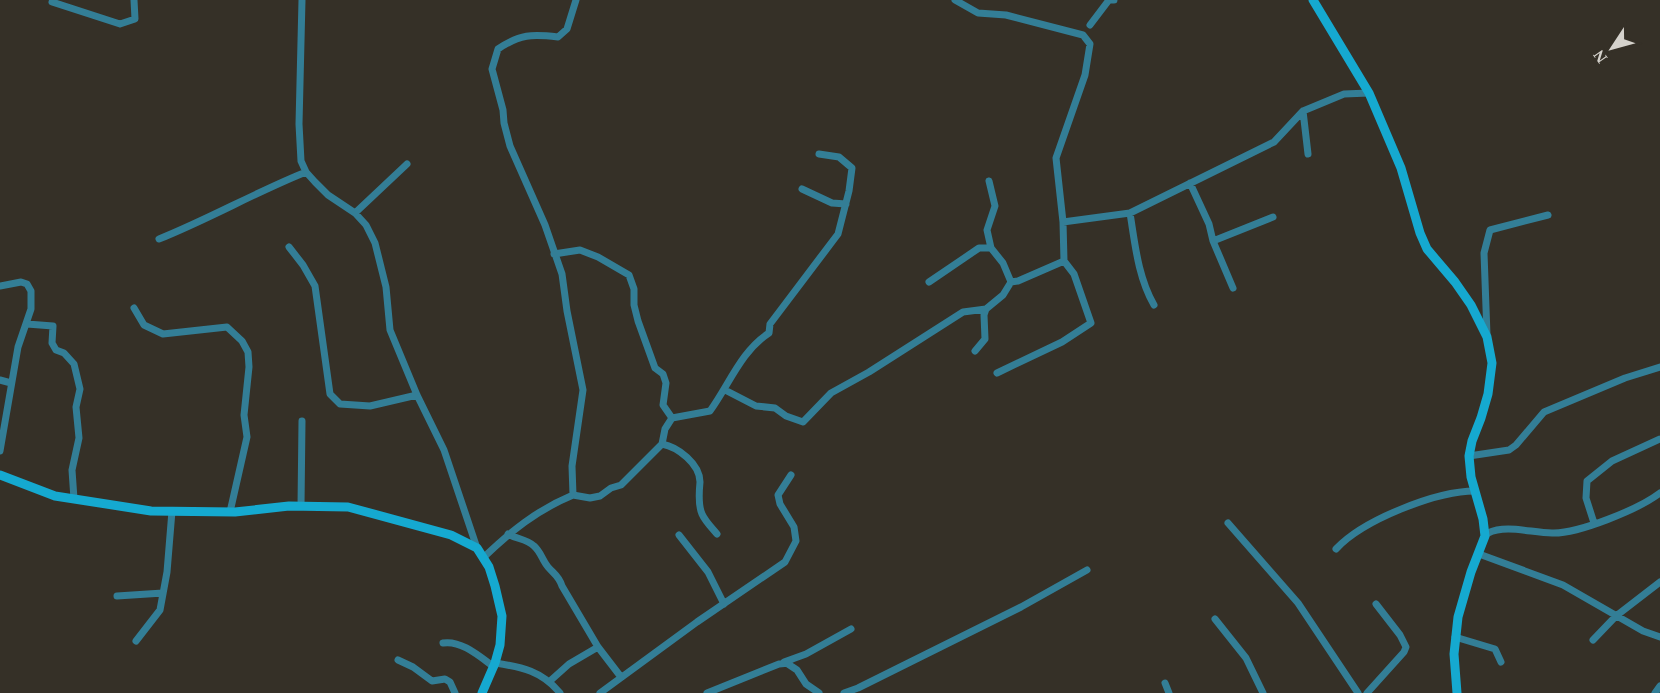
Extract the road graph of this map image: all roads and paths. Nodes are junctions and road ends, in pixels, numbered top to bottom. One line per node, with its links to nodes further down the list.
1 (134, 0): 7 (street)
2 (302, 0): 14 (street)
3 (576, 0): 28 (street)
4 (955, 0): 23 (street)
5 (1114, 0): 8 (street)
6 (1313, 0): 9 (street)
7 (52, 2)
8 (1090, 25)
9 (1369, 93): 10 (street); 38 (street)
10 (1303, 111): 12 (street); 16 (street)
11 (819, 154): 18 (street)
12 (1308, 154)
13 (407, 164): 19 (street)
14 (306, 172): 19 (street); 24 (street)
15 (989, 181): 27 (street)
16 (1190, 183): 20 (street); 25 (street)
17 (801, 189): 18 (street)
18 (846, 204): 44 (street)
19 (356, 213): 45 (street)
20 (1130, 213): 23 (street); 34 (street)
21 (1548, 215): 38 (street)
22 (1273, 217): 25 (street)
23 (1063, 222): 29 (street)
24 (159, 239)
25 (1213, 241): 33 (street)
26 (289, 247): 45 (street)
27 (991, 248): 30 (street); 31 (street)
28 (554, 254): 46 (street); 56 (street)
29 (1064, 261): 31 (street); 41 (street)
30 (929, 282)
31 (1011, 282): 36 (street)
32 (0, 286): 37 (street)
33 (1233, 288)
34 (1154, 305)
35 (134, 308): 60 (street)
36 (986, 309): 39 (street); 44 (street)
37 (27, 324): 43 (street); 57 (street)
38 (1487, 338): 51 (street)
39 (975, 351)
40 (1660, 367): 51 (street)
41 (998, 373)
42 (0, 380): 43 (street)
43 (11, 383): 50 (street)
44 (725, 390): 46 (street)
45 (417, 395): 67 (street)
46 (672, 418): 49 (street)
47 (302, 421): 58 (street)
48 (1660, 439): 62 (street)
49 (662, 444): 56 (street); 64 (street)
50 (0, 451)
51 (1469, 456): 54 (street)
52 (0, 475): 57 (street)
53 (791, 475): 75 (street)
54 (1474, 491): 66 (street); 68 (street)
55 (1660, 493): 62 (street)
56 (573, 495): 63 (street)
57 (74, 499): 59 (street)
58 (301, 506): 60 (street); 67 (street)
59 (172, 511): 60 (street); 73 (street)
60 (230, 512)
61 (1228, 523): 103 (street)
62 (1594, 523): 66 (street)
63 (508, 534): 70 (street); 85 (street)
64 (717, 534)
65 (679, 535): 75 (street)
66 (1485, 536): 69 (street)
67 (477, 548): 70 (street)
68 (1336, 549)
69 (1479, 554): 77 (street); 80 (street)
70 (483, 558): 89 (street)
71 (1087, 570): 100 (street)
72 (1660, 582): 77 (street)
73 (163, 592): 74 (street); 82 (street)
74 (117, 596)
75 (724, 604): 90 (street)
76 (1376, 604): 104 (street)
77 (1616, 616): 81 (street); 83 (street)
78 (1215, 619): 102 (street)
79 (851, 629): 88 (street)
80 (1455, 637): 87 (street); 105 (street)
81 (1660, 637)
82 (136, 640)
83 (1593, 640)
84 (443, 643): 89 (street)
85 (598, 647): 90 (street); 91 (street)
86 (398, 660): 94 (street)
87 (1501, 662)
88 (779, 664): 98 (street); 99 (street)
89 (494, 665): 91 (street); 95 (street)
90 (621, 677): 97 (street)
91 (550, 681): 96 (street)
92 (1165, 683): 101 (street)
93 (1660, 686): 106 (street)
94 (455, 693)
95 (482, 693)
96 (560, 693)
97 (600, 693)
98 (707, 693)
99 (819, 693)
100 (844, 693)
101 (1169, 693)
102 (1263, 693)
103 (1358, 693)
104 (1367, 693)
105 (1457, 693)
106 (1655, 693)

